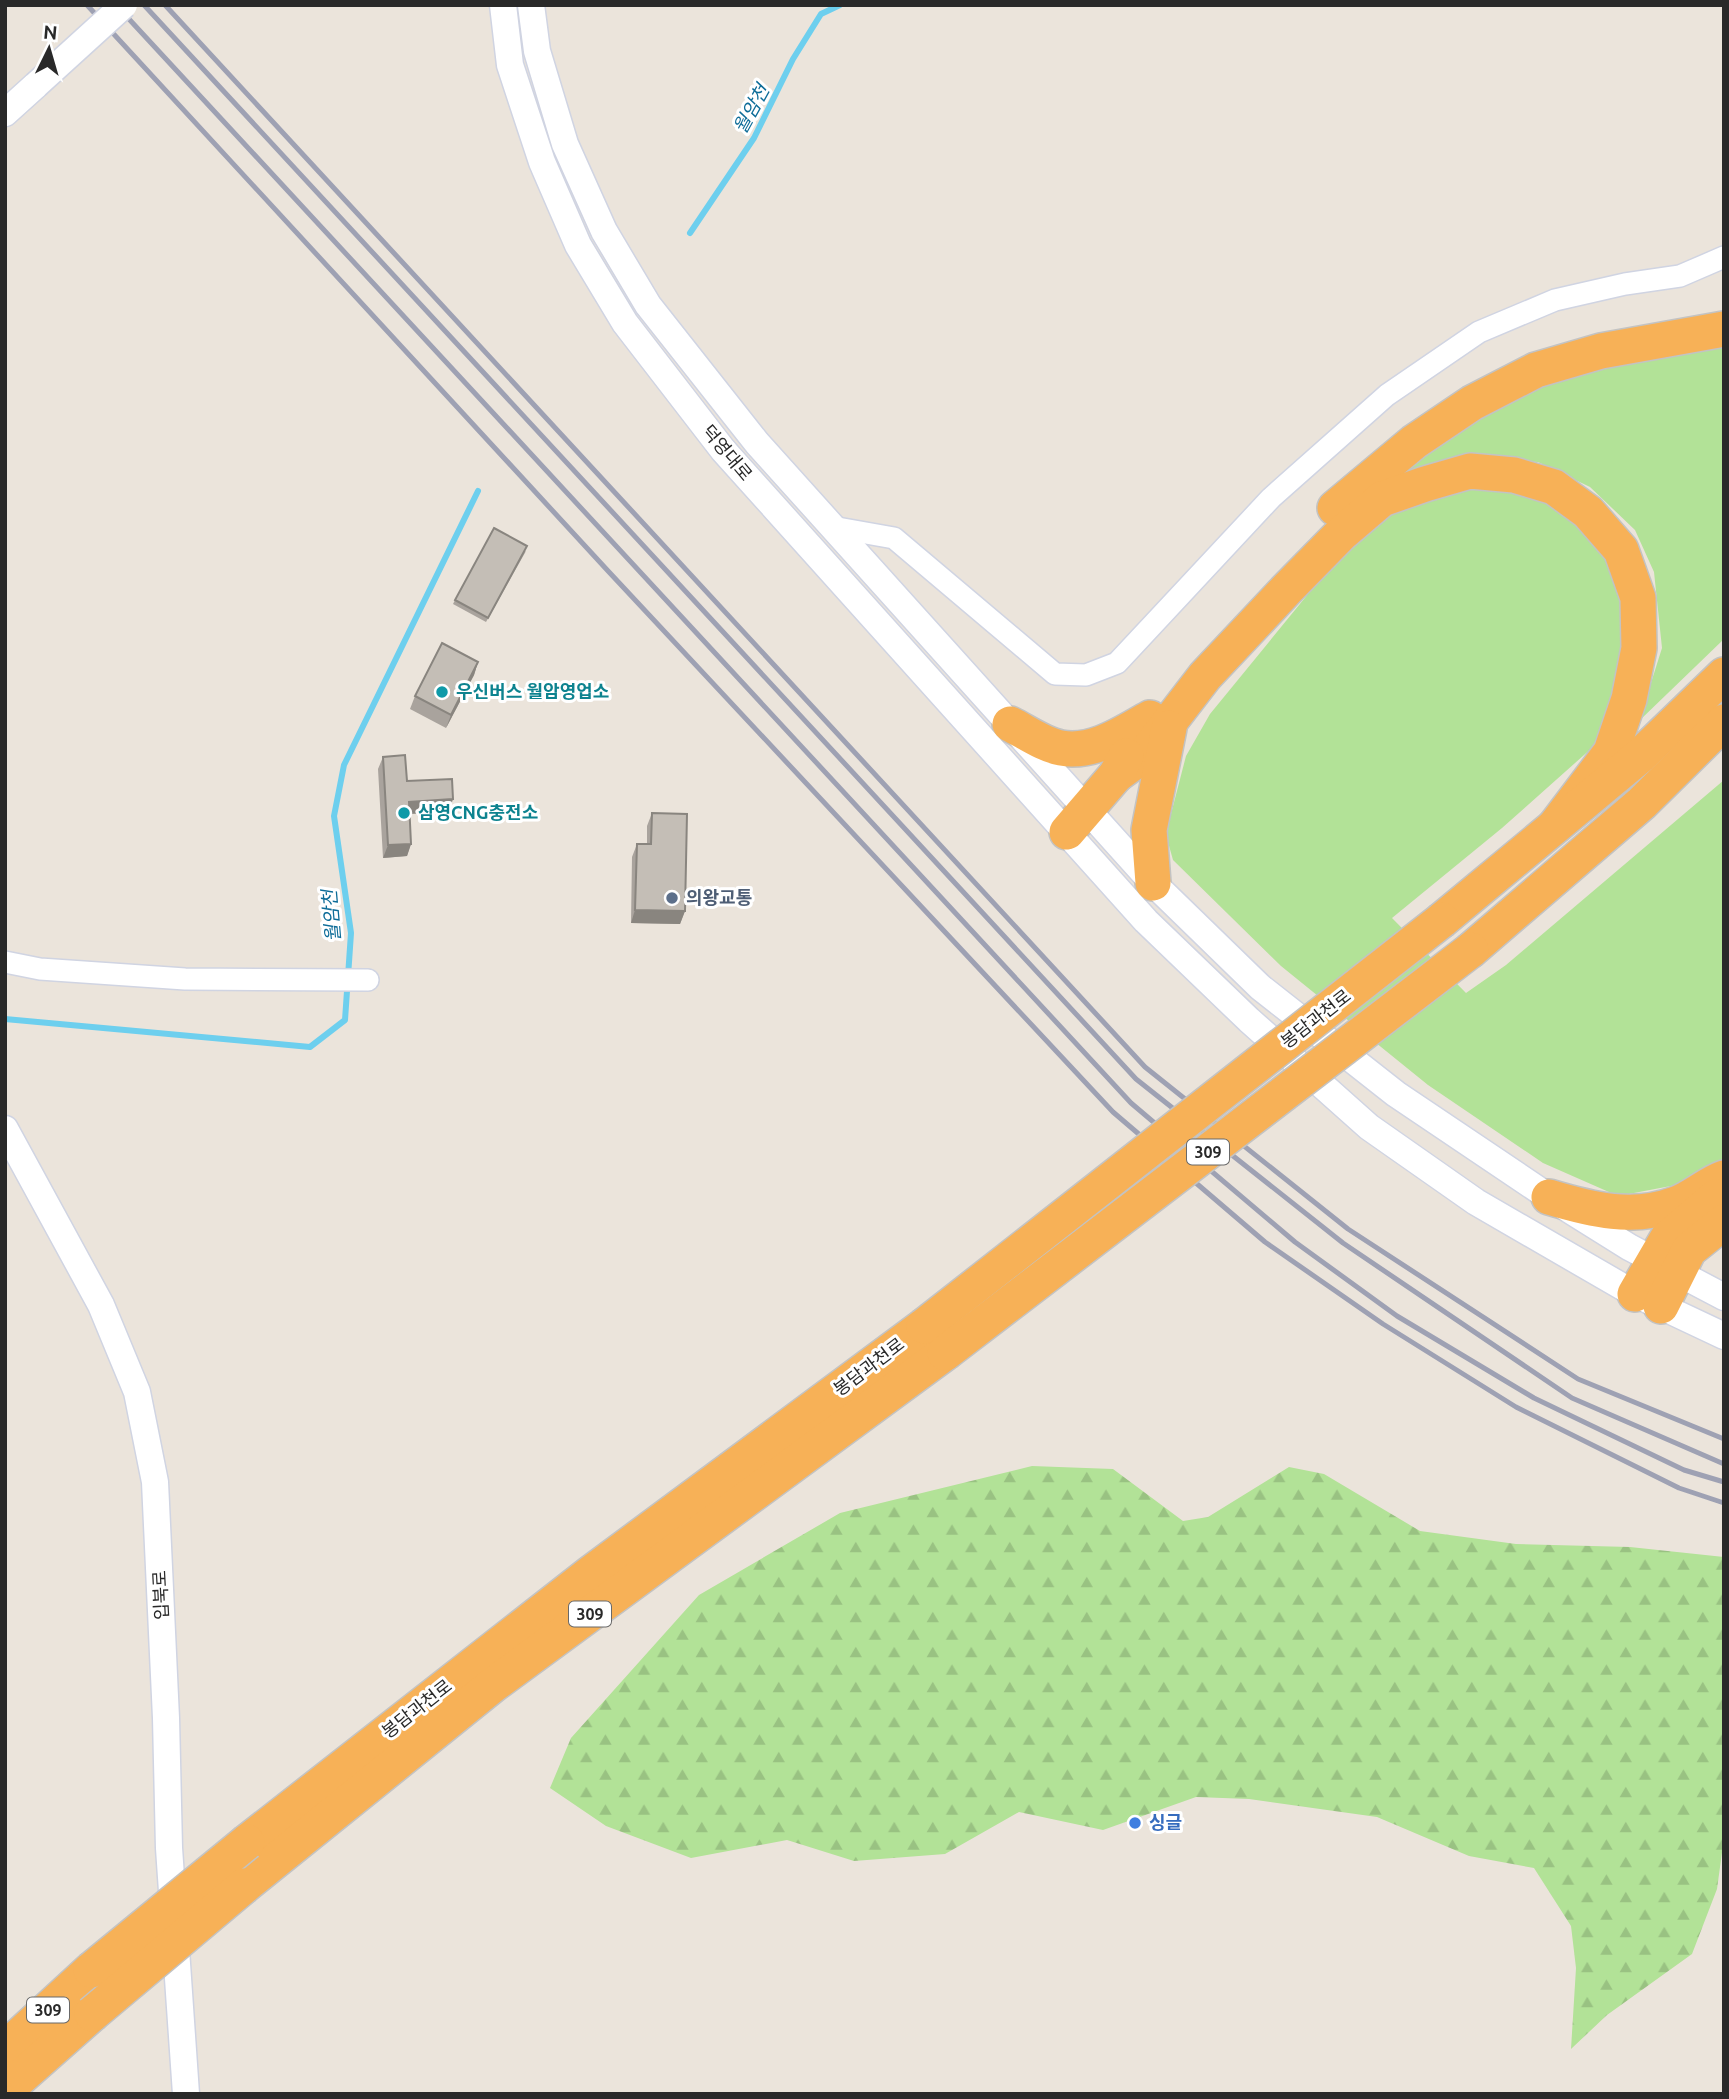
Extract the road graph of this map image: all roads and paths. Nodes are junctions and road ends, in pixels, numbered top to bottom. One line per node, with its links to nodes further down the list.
1 (124, 5): 4 (street, bridge)
2 (503, 5): 14 (street, 덕영대로)
3 (531, 5): 7 (street, 덕영대로)
4 (5, 113)
5 (1724, 257): 7 (street)
6 (1724, 329): 9 (highway)
7 (832, 527): 11 (street, 덕영대로)
8 (1724, 675): 15 (highway, 봉담과천로 / 309)
9 (1160, 719): 11 (highway); 14 (highway); 15 (highway); 16 (highway)
10 (1724, 722): 13 (highway, 봉담과천로 / 309)
11 (1010, 724): 14 (street, 덕영대로)
12 (1724, 753): 13 (highway)
13 (1642, 803): 29 (highway, 봉담과천로 / 309, bridge)
14 (1077, 821): 16 (street); 26 (street)
15 (1555, 826): 28 (highway, 봉담과천로 / 309, bridge)
16 (1153, 883): 22 (street)
17 (5, 962): 18 (street)
18 (368, 980)
19 (5, 1129): 30 (street, 입북로)
20 (1724, 1178): 22 (highway)
21 (1724, 1191): 24 (highway)
22 (1549, 1197): 24 (street)
23 (1724, 1222): 24 (highway)
24 (1666, 1266): 25 (street); 26 (highway)
25 (1724, 1297)
26 (1648, 1300): 27 (street)
27 (1724, 1336)
28 (5, 2049)
29 (5, 2091)
30 (186, 2094)

